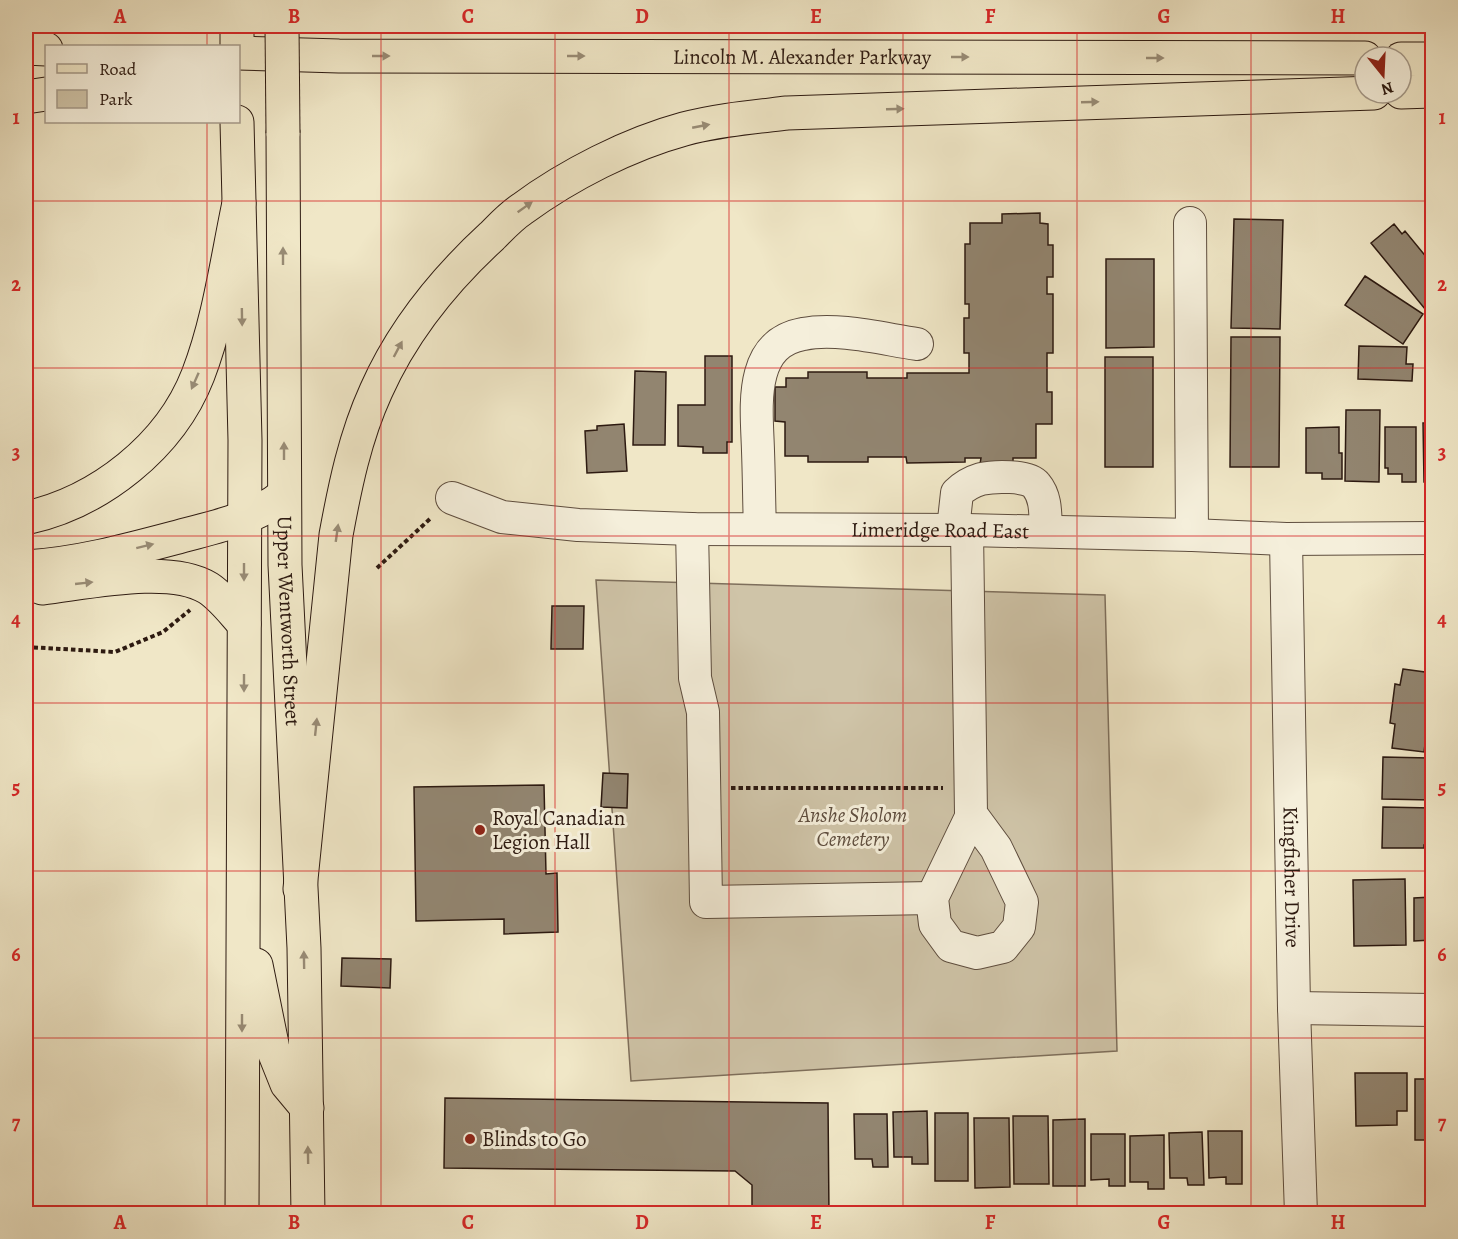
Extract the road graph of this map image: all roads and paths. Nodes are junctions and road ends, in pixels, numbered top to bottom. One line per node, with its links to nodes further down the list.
1 (237, 26): 3 (main road)
2 (282, 26): 21 (main road, Upper Wentworth Street, one-way to 2, bridge)
3 (237, 45)
4 (26, 48): 5 (main road)
5 (45, 49)
6 (240, 53): 7 (main road, Lincoln M. Alexander Parkway)
7 (339, 56): 8 (main road, Lincoln M. Alexander Parkway, one-way to 8); 11 (main road)
8 (1353, 58)
9 (1413, 58): 10 (main road)
10 (1432, 59)
11 (240, 69)
12 (1432, 91): 13 (main road)
13 (1413, 92)
14 (45, 94): 16 (main road)
15 (1353, 94): 40 (main road, one-way to 15)
16 (26, 97)
17 (237, 127): 18 (main road, Upper Wentworth Street)
18 (239, 203): 23 (main road, one-way to 23); 24 (main road, Upper Wentworth Street, one-way to 24)
19 (1190, 223): 29 (street)
20 (917, 344): 26 (street)
21 (284, 495): 24 (main road); 40 (main road, Upper Wentworth Street)
22 (452, 498): 25 (street, Limeridge Road East); 33 (path)
23 (26, 518)
24 (244, 519): 32 (main road, one-way to 24); 36 (main road, Upper Wentworth Street, one-way to 36)
25 (692, 529): 26 (street, Limeridge Road East); 38 (street)
26 (760, 529): 27 (street, Limeridge Road East)
27 (960, 530): 28 (street, Limeridge Road East); 28 (street); 39 (street)
28 (1046, 531): 29 (street, Limeridge Road East)
29 (1192, 535): 31 (street, Limeridge Road East)
30 (1432, 538): 31 (street, Limeridge Road East)
31 (1286, 539): 43 (street, Kingfisher Drive)
32 (26, 567)
33 (377, 568)
34 (26, 588): 36 (main road, one-way to 36)
35 (194, 608): 37 (path)
36 (244, 624): 42 (main road, Upper Wentworth Street, one-way to 42)
37 (26, 647)
38 (704, 788): 39 (path); 41 (street)
39 (970, 801): 41 (street); 41 (street)
40 (300, 890): 45 (main road, Upper Wentworth Street, one-way to 40)
41 (932, 898)
42 (243, 901): 45 (main road); 46 (main road, Upper Wentworth Street, one-way to 46)
43 (1294, 1008): 44 (street); 48 (street, Kingfisher Drive)
44 (1432, 1010)
45 (307, 1108): 47 (main road, Upper Wentworth Street, one-way to 45)
46 (242, 1214)
47 (308, 1214)
48 (1300, 1214)

